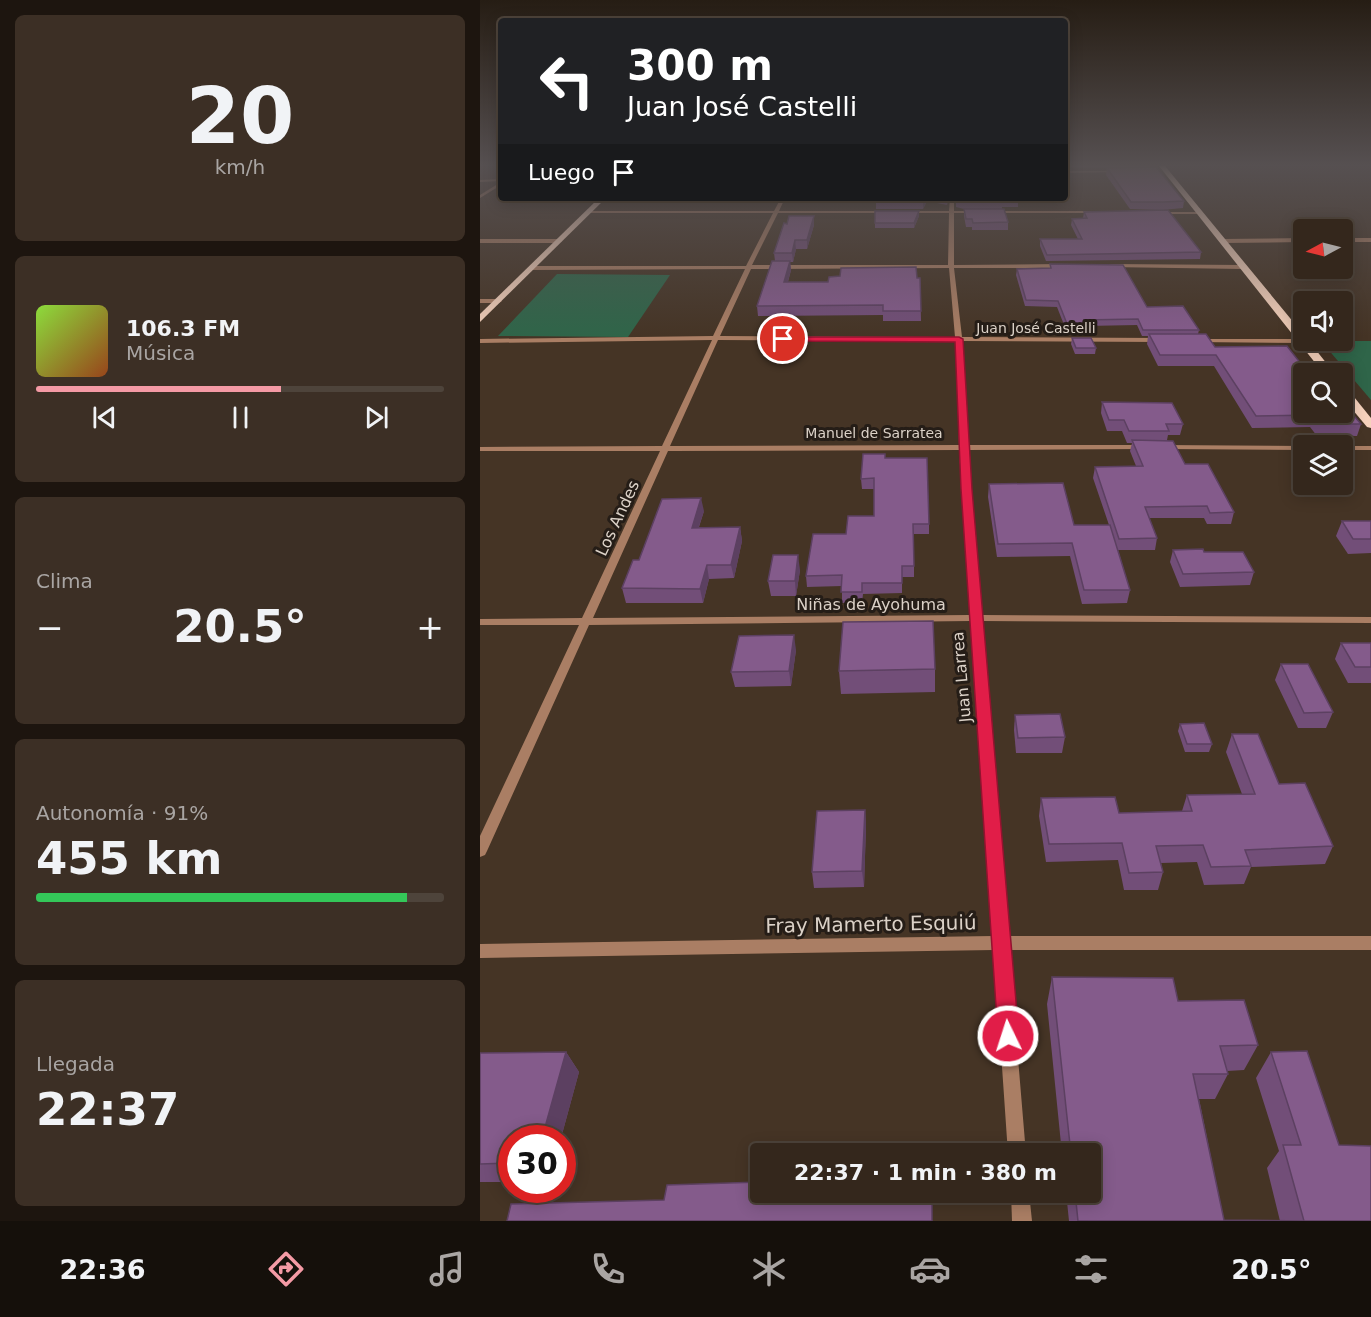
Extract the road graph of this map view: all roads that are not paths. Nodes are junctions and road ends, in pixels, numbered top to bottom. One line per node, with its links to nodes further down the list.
1 (577, 223): 9 (main road)
2 (771, 223): 12 (street, Los Andes)
3 (951, 223): 11 (street, Juan Larrea)
4 (1208, 223): 10 (main road)
5 (1293, 240): 10 (street)
6 (1353, 240): 7 (street)
7 (1371, 240)
8 (480, 241): 9 (street)
9 (559, 241): 16 (main road)
10 (1222, 241): 15 (main road)
11 (951, 265): 12 (street); 13 (street); 22 (street, Juan Larrea)
12 (749, 266): 16 (street); 21 (street, Los Andes)
13 (1068, 266)
14 (1103, 266): 15 (street)
15 (1243, 267): 20 (main road)
16 (531, 268): 18 (main road)
17 (480, 301): 18 (street)
18 (499, 301): 19 (main road)
19 (480, 319)
20 (1293, 328)
21 (717, 338): 22 (street, Juan José Castelli); 25 (street, Juan José Castelli); 32 (street, Los Andes)
22 (959, 339): 23 (street, Juan José Castelli); 31 (street, Juan Larrea)
23 (1173, 340)
24 (1185, 340): 26 (street)
25 (480, 341)
26 (1293, 341)
27 (1312, 351): 28 (main road)
28 (1321, 363)
29 (1353, 403): 30 (main road)
30 (1371, 425)
31 (963, 446): 32 (street, Manuel de Sarratea); 33 (street, Manuel de Sarratea); 37 (street, Juan Larrea)
32 (666, 448): 36 (street, Manuel de Sarratea); 38 (street, Los Andes)
33 (1293, 448)
34 (1353, 448): 35 (street)
35 (1371, 448)
36 (480, 449)
37 (976, 618): 38 (street, Niñas de Ayohuma); 39 (street, Niñas de Ayohuma); 42 (street, Juan Larrea)
38 (585, 620): 40 (street, Niñas de Ayohuma); 41 (street, Los Andes)
39 (1371, 620)
40 (480, 622)
41 (480, 851)
42 (1002, 943): 43 (street, Fray Mamerto Esquiú); 44 (street, Fray Mamerto Esquiú); 45 (street, Juan Larrea)
43 (1371, 943)
44 (480, 951)
45 (1016, 1143)
46 (1021, 1203): 47 (street)
47 (1022, 1221)

